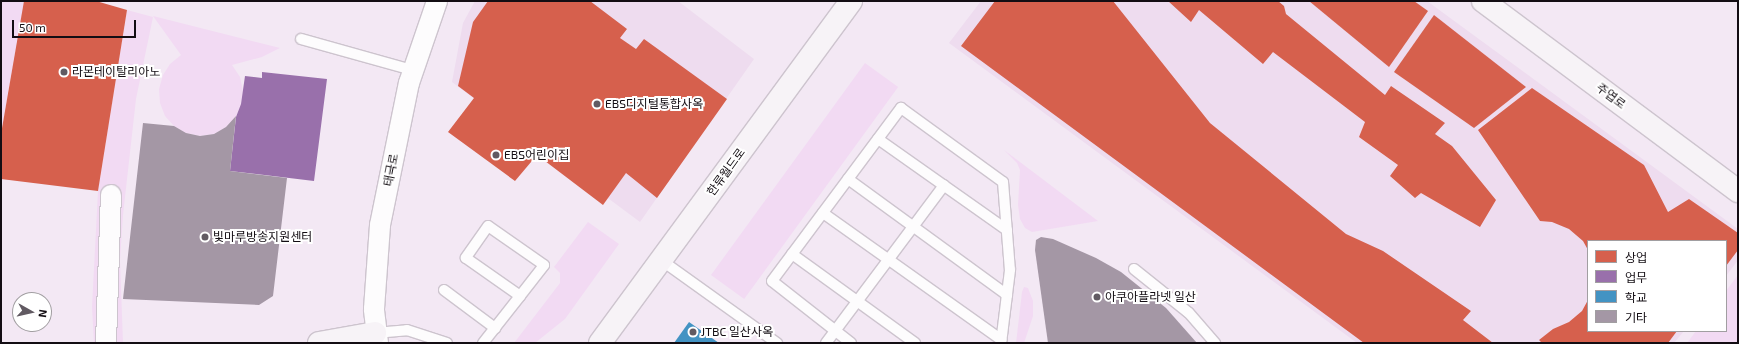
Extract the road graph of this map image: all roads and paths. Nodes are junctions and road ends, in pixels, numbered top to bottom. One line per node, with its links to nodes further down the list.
1 (437, 1): 5 (street, 태극로)
2 (852, 1): 15 (main road, 한류월드로)
3 (1483, 1): 9 (main road, 주엽로)
4 (301, 39): 5 (lane)
5 (412, 70): 24 (street, 태극로)
6 (878, 139): 7 (lane); 8 (lane); 13 (lane)
7 (848, 179): 11 (lane); 12 (lane)
8 (944, 185): 12 (lane); 13 (lane)
9 (1738, 191)
10 (111, 196): 26 (street)
11 (823, 212): 14 (lane); 16 (lane)
12 (913, 227): 16 (lane); 19 (lane)
13 (1007, 230): 19 (lane)
14 (792, 254): 21 (lane); 23 (lane)
15 (661, 260): 30 (main road, 한류월드로); 31 (lane)
16 (888, 260): 21 (lane); 25 (lane)
17 (1134, 269): 35 (lane)
18 (444, 290): 22 (lane)
19 (1007, 295): 25 (lane)
20 (520, 296): 20 (lane); 22 (lane)
21 (857, 301): 23 (lane); 34 (lane)
22 (495, 328): 29 (lane)
23 (835, 331): 32 (lane); 33 (lane)
24 (377, 338): 27 (main road); 28 (lane)
25 (1001, 342)
26 (106, 343)
27 (319, 343)
28 (447, 343)
29 (483, 343)
30 (600, 343)
31 (777, 343)
32 (826, 343)
33 (851, 343)
34 (915, 343)
35 (1215, 343)

